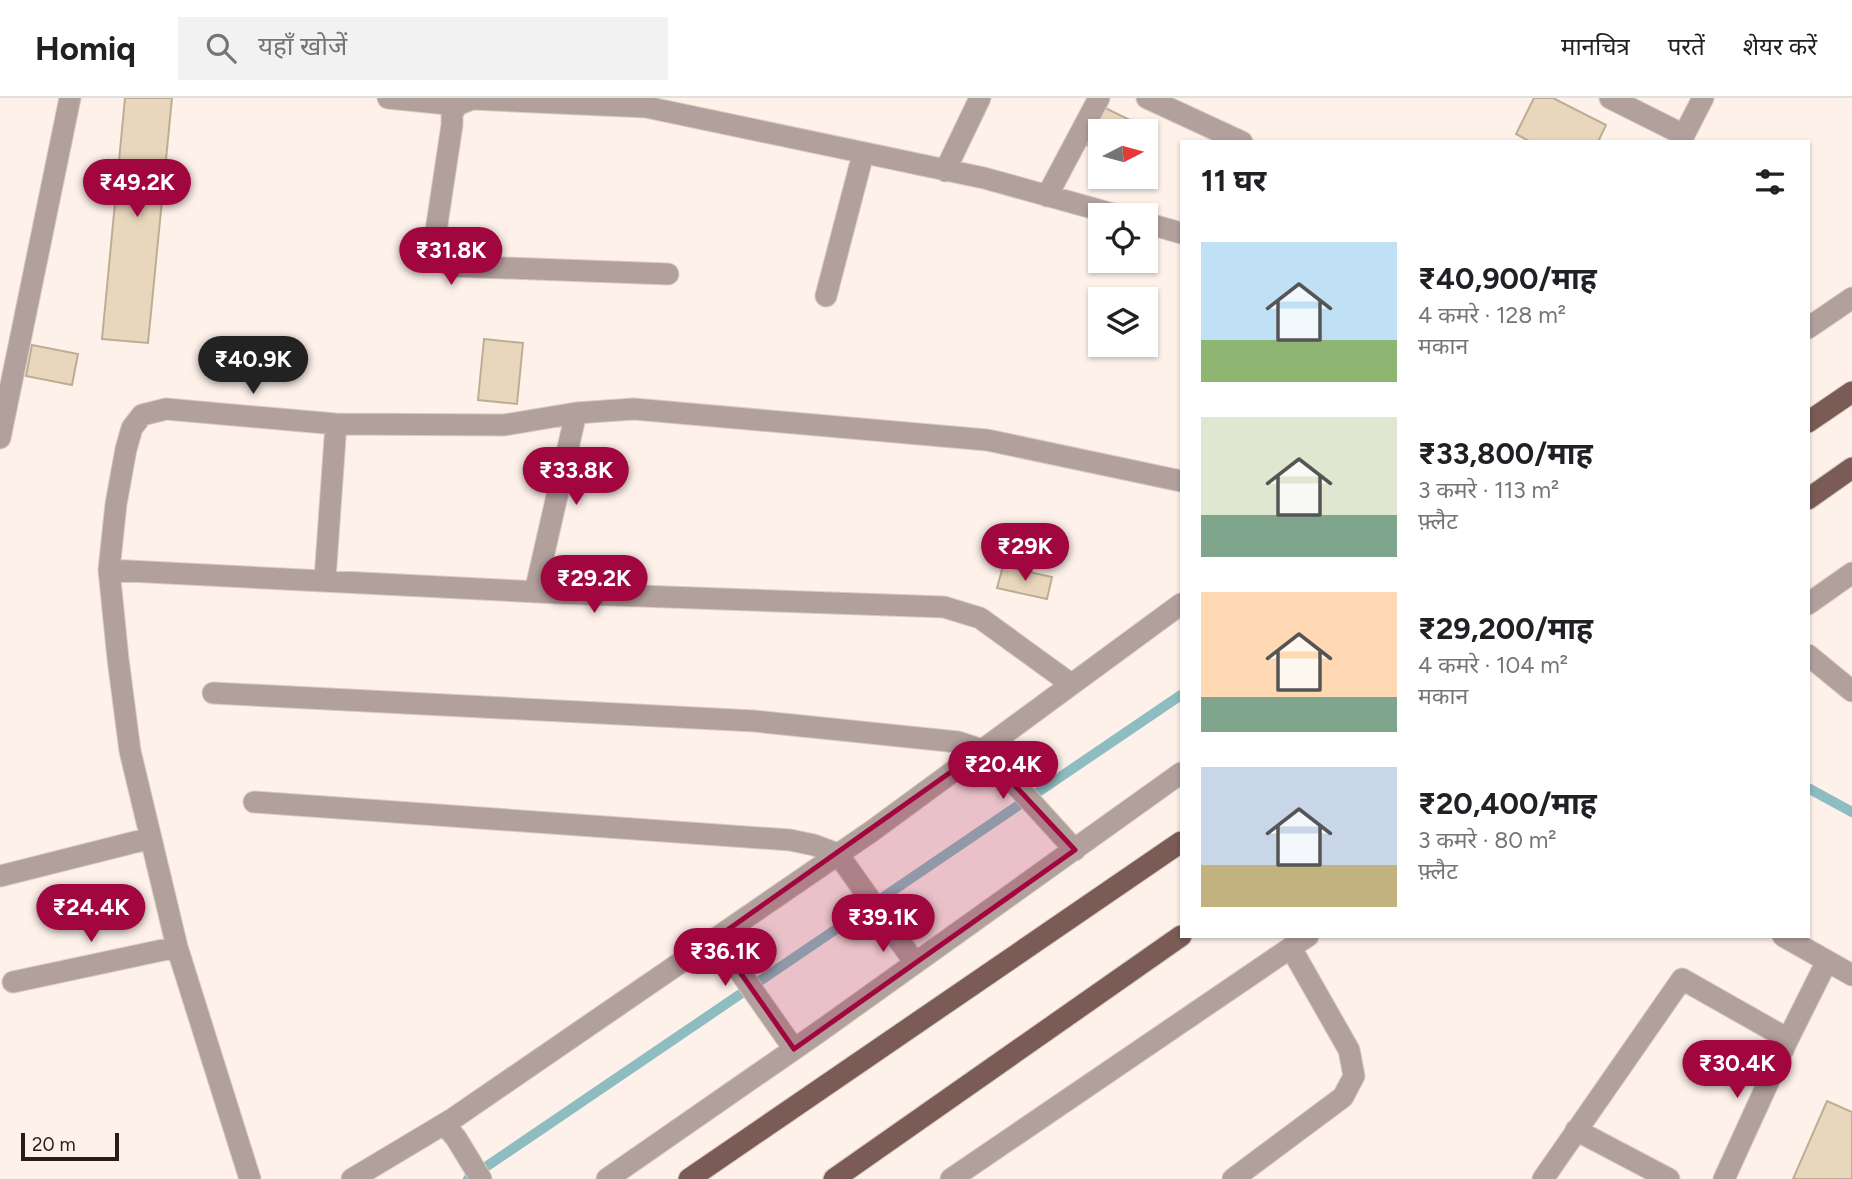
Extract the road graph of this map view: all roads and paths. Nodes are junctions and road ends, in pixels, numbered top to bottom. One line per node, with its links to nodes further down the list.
1 (70, 98): 20 (street)
2 (388, 98): 8 (street)
3 (979, 98): 11 (street)
4 (1099, 98): 12 (street)
5 (1147, 98): 9 (street)
6 (1610, 98): 7 (street)
7 (1703, 98)
8 (457, 105): 10 (street); 16 (street)
9 (1238, 140)
10 (863, 154): 11 (street); 17 (street)
11 (945, 171): 12 (street)
12 (1047, 196): 13 (street)
13 (1088, 207)
14 (1158, 226): 15 (street)
15 (1180, 233)
16 (667, 274)
17 (826, 296)
18 (1852, 298): 19 (street)
19 (1810, 327)
20 (10, 344): 25 (street)
21 (1852, 392): 23 (main road)
22 (576, 413): 24 (street); 27 (street); 32 (street)
23 (1810, 421)
24 (336, 424): 29 (street); 31 (street)
25 (0, 438)
26 (1852, 468): 28 (main road)
27 (1180, 481)
28 (1810, 498)
29 (109, 570): 31 (street); 42 (street)
30 (1849, 578): 33 (street)
31 (325, 579): 32 (street)
32 (535, 592): 36 (street)
33 (1810, 603)
34 (1180, 605): 36 (street)
35 (1810, 656): 37 (street)
36 (1071, 684): 39 (street)
37 (1852, 691)
38 (213, 693): 39 (street)
39 (989, 756): 44 (street); 45 (street)
40 (1180, 774): 44 (street)
41 (254, 802): 45 (street)
42 (151, 838): 46 (street); 51 (street)
43 (1180, 843): 64 (main road)
44 (1075, 850): 53 (street)
45 (844, 862): 50 (street); 53 (street)
46 (0, 876)
47 (1180, 937): 65 (main road)
48 (1787, 938): 52 (street)
49 (1299, 942): 66 (street); 67 (street)
50 (720, 945): 57 (street); 59 (street)
51 (177, 947): 55 (street); 60 (street)
52 (1827, 961): 54 (street); 56 (street)
53 (915, 963): 57 (street)
54 (1852, 975)
55 (13, 982)
56 (1788, 1038): 58 (street); 70 (street)
57 (794, 1049): 63 (street)
58 (1576, 1130): 68 (street); 69 (street)
59 (450, 1131): 61 (street); 62 (street)
60 (250, 1179)
61 (352, 1179)
62 (481, 1179)
63 (607, 1179)
64 (689, 1179)
65 (834, 1179)
66 (951, 1179)
67 (1233, 1179)
68 (1543, 1179)
69 (1669, 1179)
70 (1724, 1179)

